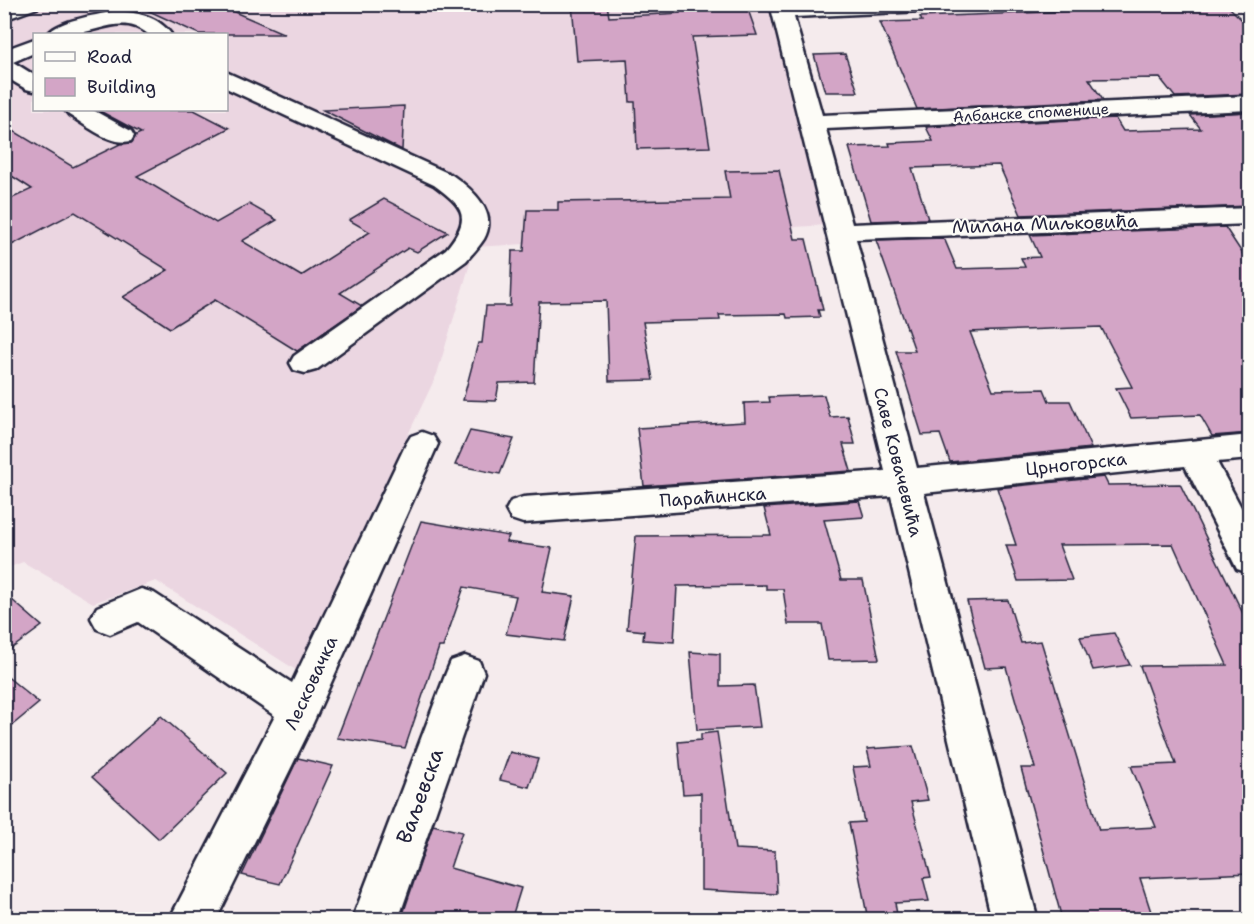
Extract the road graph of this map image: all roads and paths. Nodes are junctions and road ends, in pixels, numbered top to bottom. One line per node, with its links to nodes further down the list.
1 (30, 4): 4 (street)
2 (945, 4): 3 (street)
3 (781, 8): 14 (street, Саве Ковачевића)
4 (4, 14)
5 (62, 33): 6 (street)
6 (159, 33)
7 (33, 45): 8 (street)
8 (4, 58)
9 (4, 66): 11 (street)
10 (228, 81): 18 (street)
11 (33, 83)
12 (1250, 104): 14 (street, Албанске споменице)
13 (79, 111): 15 (street)
14 (812, 123): 17 (street, Саве Ковачевића)
15 (122, 136)
16 (1250, 216): 17 (street, Милана Миљковића)
17 (841, 232): 22 (street, Саве Ковачевића)
18 (305, 363)
19 (422, 444): 27 (street, Лесковачка)
20 (1250, 447): 21 (street, Црногорска)
21 (1195, 452): 22 (street, Црногорска); 24 (street)
22 (903, 482): 23 (street, Параћинска); 30 (street, Саве Ковачевића)
23 (524, 510)
24 (1250, 559)
25 (111, 618): 27 (street)
26 (465, 674): 29 (street, Ваљевска)
27 (299, 710): 28 (street, Лесковачка)
28 (192, 920)
29 (375, 920)
30 (1015, 920)

